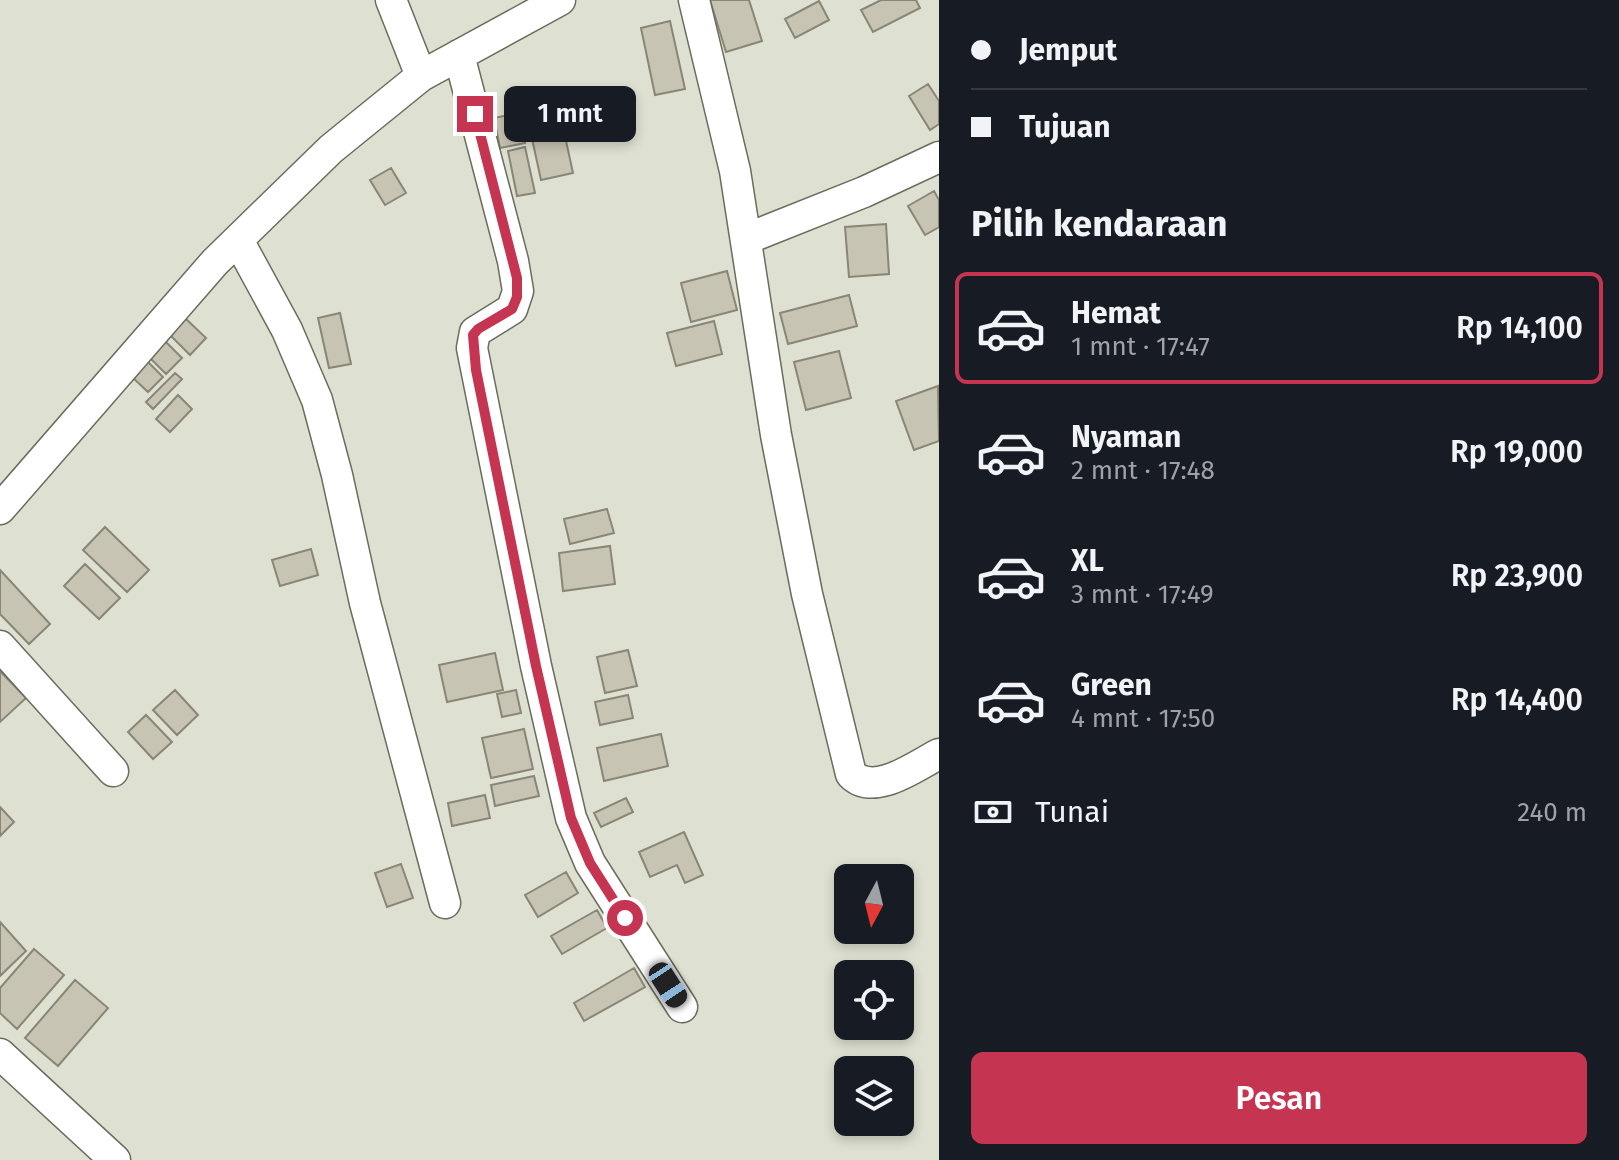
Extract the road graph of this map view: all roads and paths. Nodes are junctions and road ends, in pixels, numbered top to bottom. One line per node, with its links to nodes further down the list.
1 (391, 0): 5 (street)
2 (560, 0): 4 (street)
3 (694, 0): 7 (street)
4 (459, 55): 5 (street); 14 (street)
5 (421, 76): 8 (street)
6 (939, 157): 7 (street)
7 (746, 239): 11 (street)
8 (238, 240): 9 (street); 13 (street)
9 (0, 509)
10 (0, 646): 12 (street)
11 (939, 754)
12 (113, 771)
13 (445, 903)
14 (682, 1007)
15 (0, 1054): 16 (street)
16 (115, 1160)

